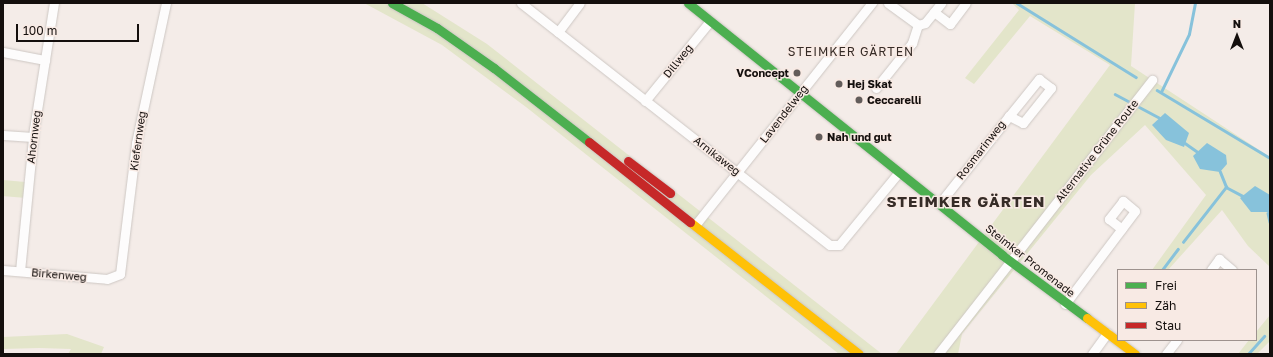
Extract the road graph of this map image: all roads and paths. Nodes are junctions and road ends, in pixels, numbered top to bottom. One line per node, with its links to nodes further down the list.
1 (54, 3): 16 (street, Ahornweg)
2 (166, 3): 34 (street, Kiefernweg)
3 (392, 3): 27 (street)
4 (522, 3): 14 (street, Arnikaweg)
5 (580, 3): 14 (street)
6 (688, 3): 12 (street, Steimker Promenade)
7 (872, 3): 19 (street, Lavendelweg)
8 (888, 3): 13 (street)
9 (941, 3): 11 (street)
10 (966, 3): 11 (street)
11 (934, 12): 13 (street)
12 (710, 21): 19 (street, Steimker Promenade); 20 (street, Dillweg)
13 (918, 25): 18 (street)
14 (558, 32): 20 (street, Arnikaweg)
15 (3, 52): 16 (street)
16 (45, 60): 23 (street, Ahornweg)
17 (1152, 80): 29 (street, Alternative Grüne Route)
18 (876, 88)
19 (800, 93): 24 (street, Steimker Promenade); 25 (street, Lavendelweg)
20 (646, 101): 25 (street, Arnikaweg)
21 (1009, 116): 21 (street, Rosmarinweg); 26 (street, Rosmarinweg)
22 (3, 135): 23 (street)
23 (33, 137): 33 (street, Ahornweg)
24 (899, 172): 25 (street, Arnikaweg); 26 (street, Steimker Promenade)
25 (738, 173): 27 (street, Lavendelweg)
26 (939, 204): 29 (street, Steimker Promenade)
27 (699, 221): 40 (street)
28 (1122, 229): 35 (street)
29 (1011, 262): 35 (street, Steimker Promenade); 41 (street, Alternative Grüne Route)
30 (1212, 269): 31 (street)
31 (1231, 269)
32 (3, 270): 33 (street, Birkenweg)
33 (20, 272): 34 (street, Birkenweg)
34 (115, 278)
35 (1065, 304): 36 (street, Steimker Promenade)
36 (1107, 333): 37 (street, Steimker Promenade); 42 (street)
37 (1117, 340)
38 (1118, 341): 43 (street, Steimker Promenade)
39 (1176, 341): 44 (street)
40 (859, 354)
41 (938, 354)
42 (1092, 354)
43 (1135, 354)
44 (1166, 354)

